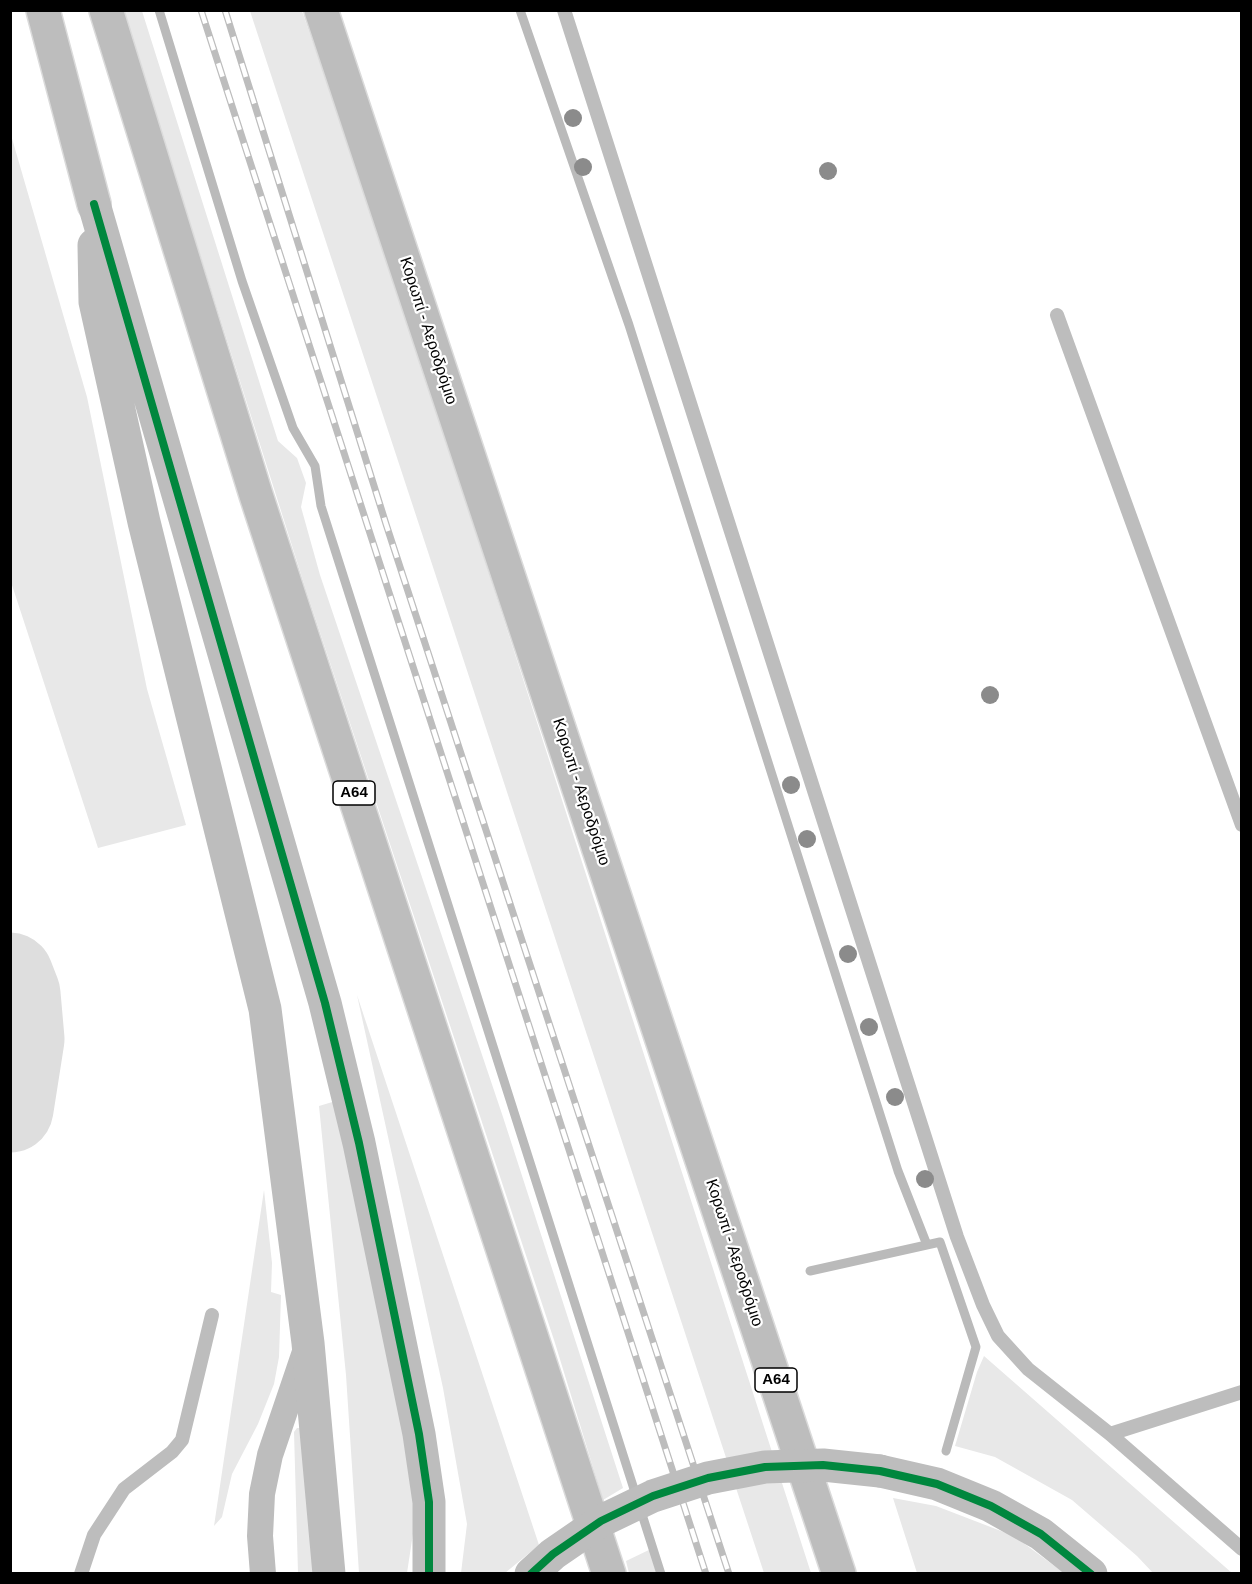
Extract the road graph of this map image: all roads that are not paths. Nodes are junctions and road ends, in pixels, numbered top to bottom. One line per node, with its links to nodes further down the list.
1 (43, 10): 5 (main road)
2 (106, 10): 18 (main road, Α64)
3 (321, 10): 19 (main road, Κορωπί - Αεροδρόμιο / Α64)
4 (564, 10): 11 (lane)
5 (94, 204): 9 (main road); 16 (main road)
6 (1057, 315): 7 (lane)
7 (1242, 825)
8 (212, 1315): 13 (lane)
9 (308, 1343): 14 (street); 15 (main road)
10 (1242, 1392): 11 (lane)
11 (1110, 1434): 12 (lane)
12 (1240, 1546)
13 (81, 1574)
14 (262, 1574)
15 (329, 1574)
16 (429, 1574)
17 (531, 1574): 20 (main road, bridge)
18 (609, 1574)
19 (840, 1574)
20 (1091, 1574)

